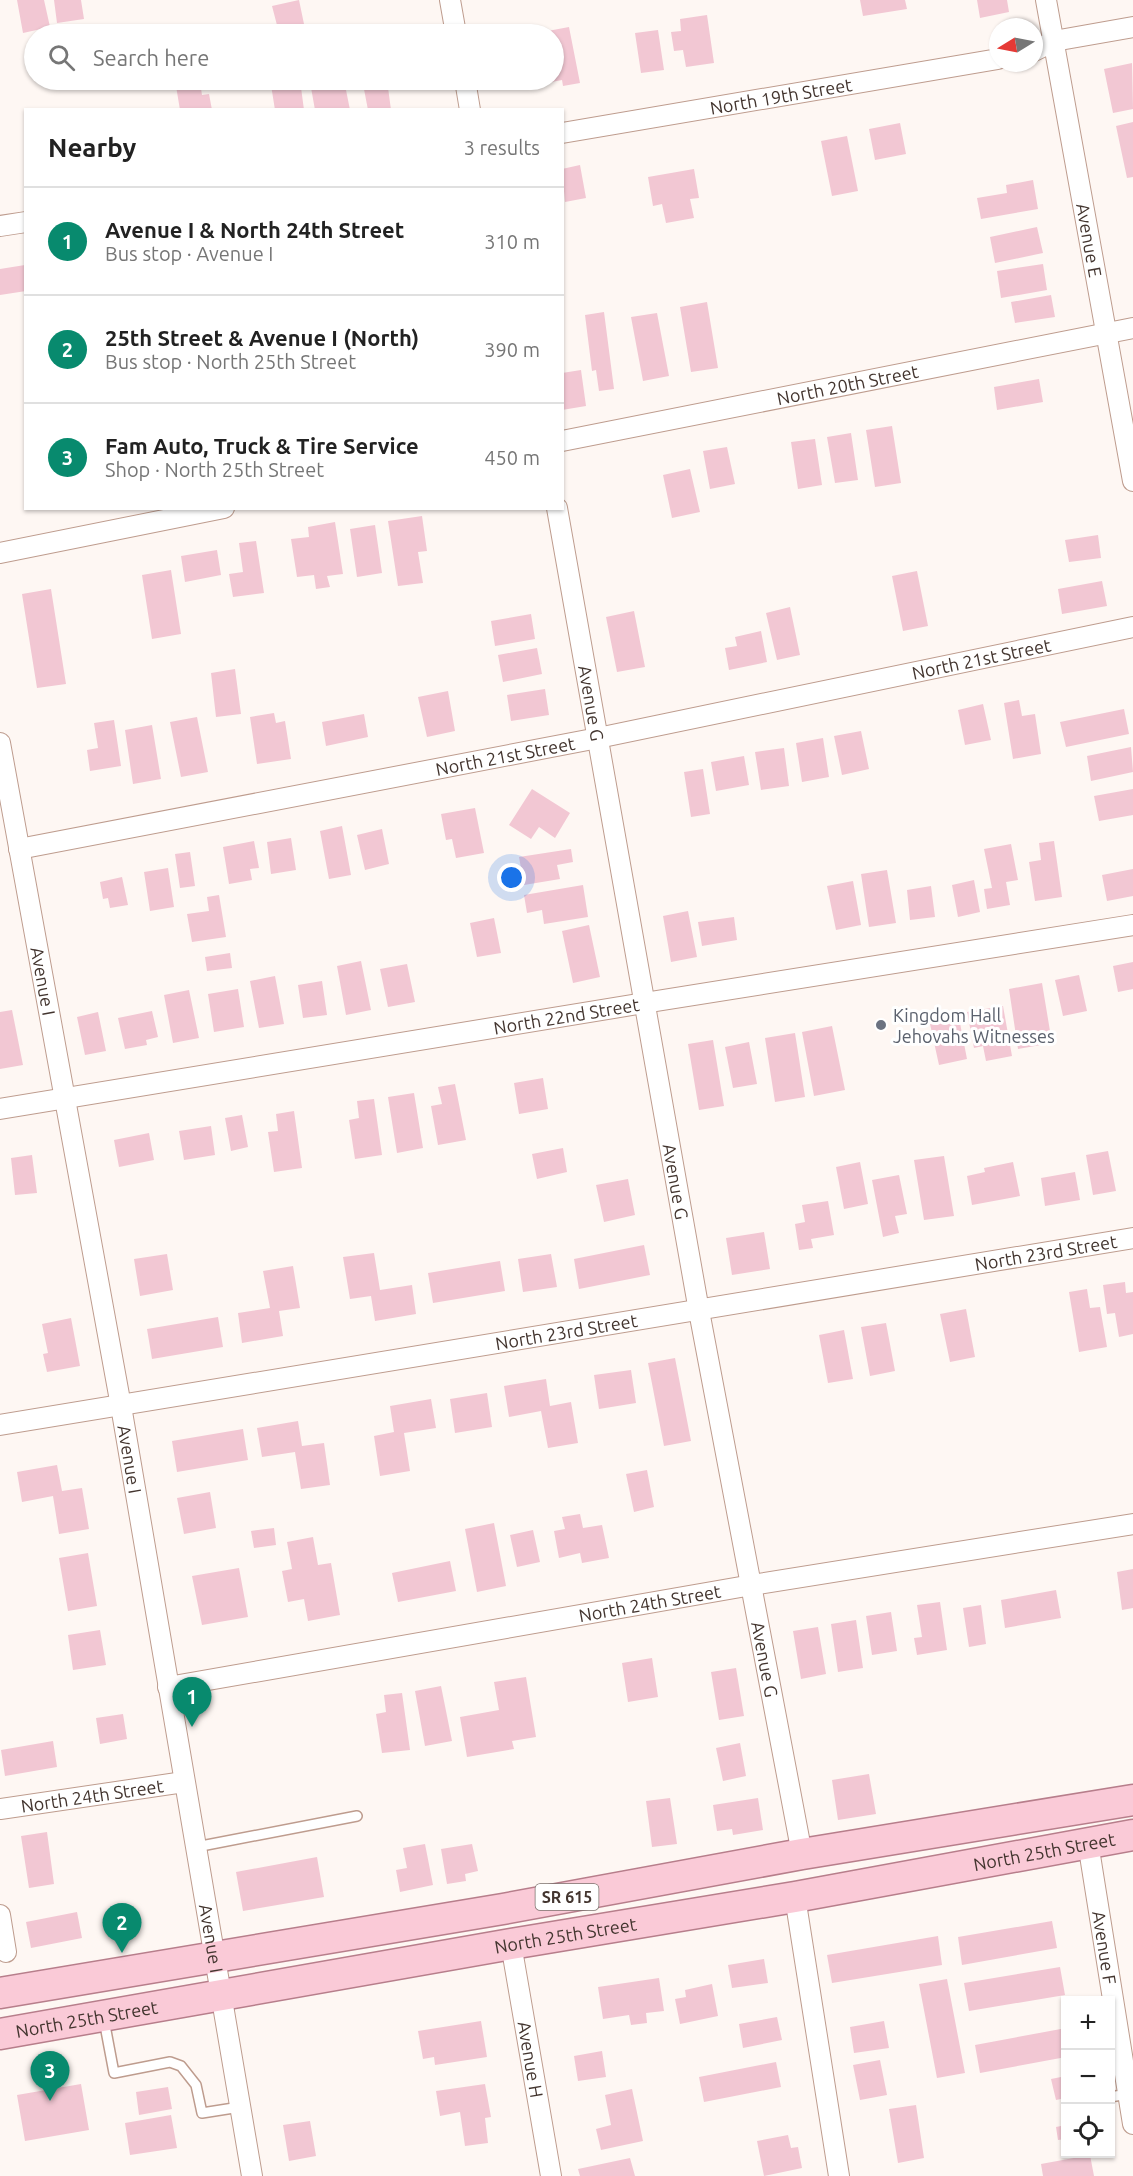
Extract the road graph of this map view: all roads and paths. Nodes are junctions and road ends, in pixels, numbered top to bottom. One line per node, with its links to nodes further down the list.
1 (450, 0): 3 (street)
2 (1046, 0): 5 (street, Avenue E)
3 (454, 24)
4 (1133, 27): 5 (street)
5 (1054, 41): 6 (street); 14 (street, Avenue E)
6 (1043, 46)
7 (989, 61): 10 (street, North 19th Street)
8 (467, 90): 9 (street)
9 (470, 108)
10 (564, 133)
11 (24, 222): 12 (street)
12 (0, 226)
13 (1133, 328): 14 (street, North 20th Street)
14 (1107, 332): 15 (street, North 20th Street); 16 (street, Avenue E)
15 (564, 441)
16 (1133, 481)
17 (214, 510): 19 (street)
18 (557, 510): 21 (street, Avenue G)
19 (0, 553)
20 (1133, 627): 21 (street, North 21st Street)
21 (598, 738): 24 (street, North 21st Street); 26 (street, Avenue G)
22 (0, 743): 23 (street, Avenue I)
23 (7, 825): 24 (street, Avenue I)
24 (19, 849): 27 (street, Avenue I)
25 (1133, 925): 26 (street, North 22nd Street)
26 (644, 1003): 27 (street, North 22nd Street); 30 (street, Avenue G)
27 (63, 1099): 28 (street, North 22nd Street); 31 (street, Avenue I)
28 (0, 1109)
29 (1133, 1238): 30 (street, North 23rd Street)
30 (699, 1311): 31 (street, North 23rd Street); 34 (street, Avenue G)
31 (121, 1406): 32 (street, North 23rd Street); 35 (street, Avenue I)
32 (0, 1425)
33 (1133, 1524): 34 (street, North 24th Street)
34 (752, 1585): 35 (street, North 24th Street); 44 (street, Avenue G)
35 (168, 1688): 36 (street, Avenue I)
36 (184, 1782): 38 (street, North 24th Street); 43 (street, Avenue I)
37 (1133, 1800): 44 (main road, North 25th Street / SR 615)
38 (0, 1809)
39 (357, 1816): 43 (lane)
40 (1133, 1822): 42 (main road)
41 (1133, 1835): 42 (main road, North 25th Street / SR 615)
42 (1088, 1843): 45 (main road, North 25th Street / SR 615); 55 (street, Avenue F)
43 (196, 1847): 50 (street, Avenue I)
44 (802, 1854): 47 (main road); 50 (main road, North 25th Street / SR 615)
45 (795, 1897): 47 (main road, North 25th Street / SR 615); 60 (street)
46 (0, 1915): 49 (street)
47 (570, 1934): 48 (main road, North 25th Street / SR 615)
48 (511, 1944): 52 (main road, North 25th Street / SR 615); 59 (street, Avenue H)
49 (6, 1952)
50 (214, 1957): 51 (main road, North 25th Street / SR 615); 52 (street, Avenue I)
51 (0, 1993)
52 (221, 1995): 53 (main road, North 25th Street / SR 615); 56 (street, Avenue I)
53 (103, 2016): 54 (main road, North 25th Street / SR 615); 56 (lane)
54 (0, 2034)
55 (1119, 2095): 57 (street, Avenue F)
56 (240, 2107): 58 (street, Avenue I)
57 (1133, 2124)
58 (252, 2176)
59 (551, 2176)
60 (839, 2176)

